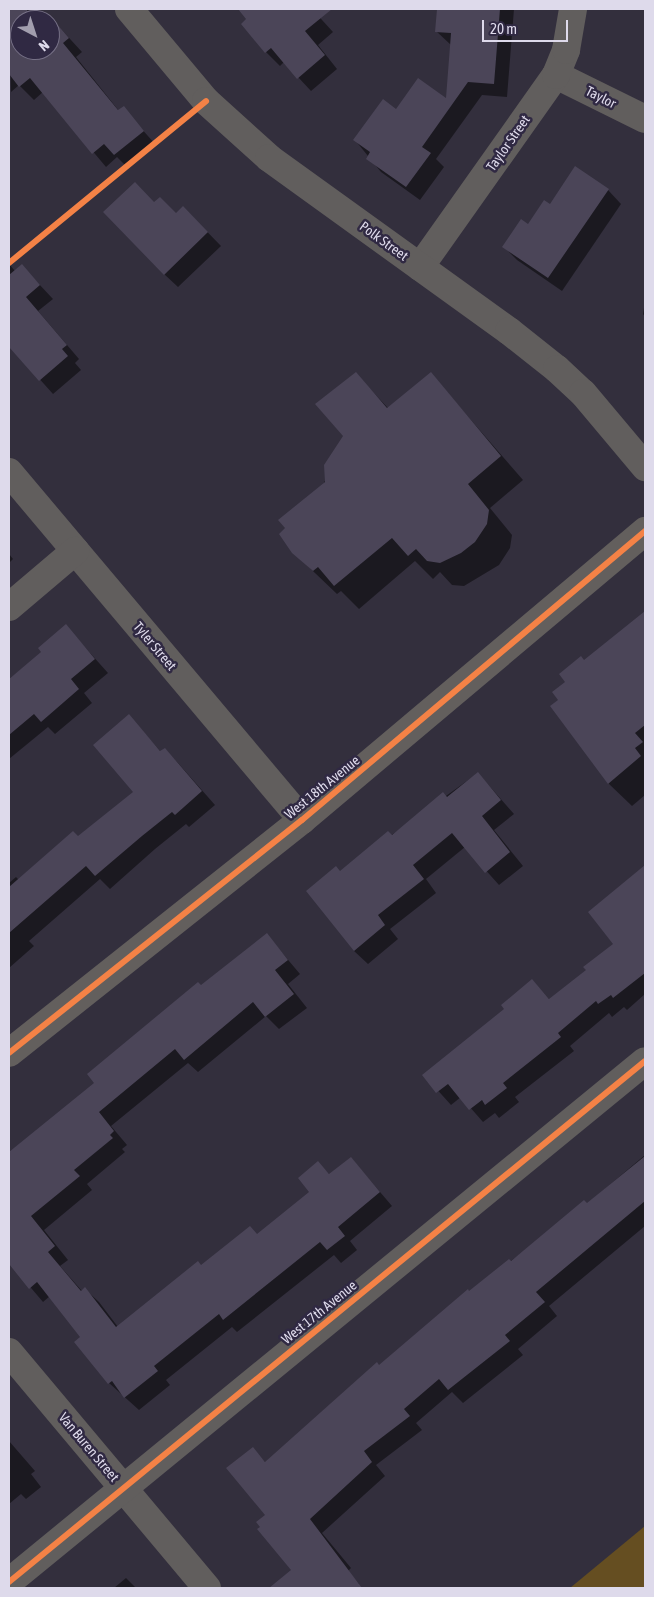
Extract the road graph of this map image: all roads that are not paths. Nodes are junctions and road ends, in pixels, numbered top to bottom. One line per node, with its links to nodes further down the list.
1 (129, 9): 5 (street, Polk Street)
2 (573, 9): 3 (street, Taylor Street)
3 (556, 75): 4 (street, Taylor); 5 (street, Taylor Street)
4 (645, 119)
5 (420, 267): 6 (street, Polk Street)
6 (645, 466)
7 (9, 472): 9 (street, Tyler Street)
8 (645, 531): 11 (main road, West 18th Avenue)
9 (75, 551): 10 (street); 11 (street, Tyler Street)
10 (9, 607)
11 (302, 820): 12 (main road, West 18th Avenue)
12 (9, 1053)
13 (645, 1061): 15 (street, West 17th Avenue)
14 (9, 1352): 15 (street, Van Buren Street)
15 (124, 1488): 16 (street, West 17th Avenue); 17 (street, Van Buren Street)
16 (9, 1582)
17 (207, 1588)

